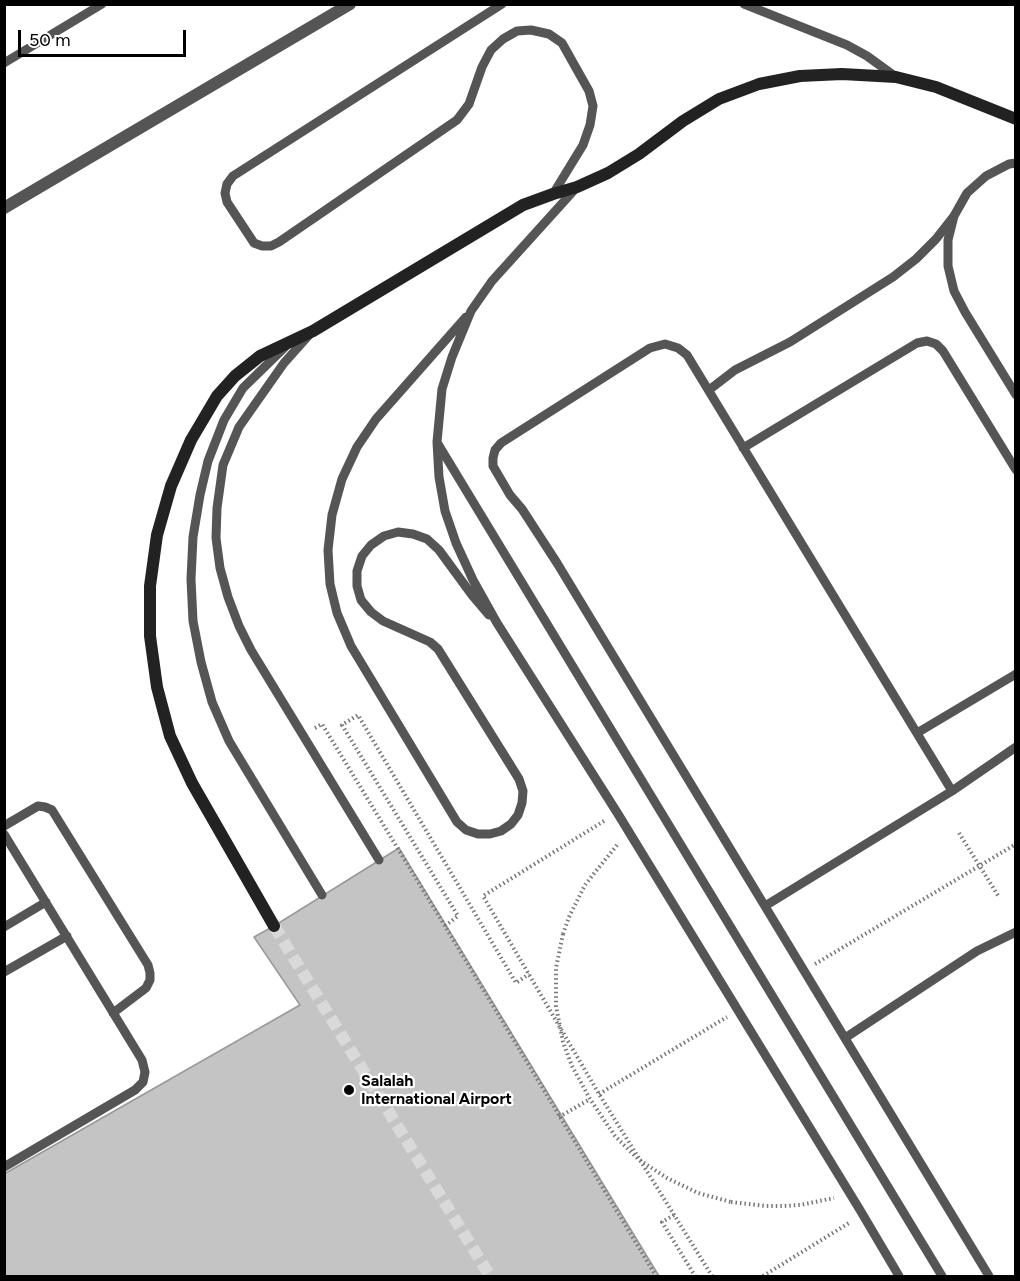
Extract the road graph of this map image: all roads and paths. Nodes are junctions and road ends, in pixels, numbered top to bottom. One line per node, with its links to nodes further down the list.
1 (102, 4): 5 (lane)
2 (350, 4): 11 (street)
3 (502, 4): 10 (lane)
4 (744, 4): 6 (lane)
5 (4, 63)
6 (896, 77): 7 (street); 9 (street)
7 (1016, 119)
8 (1016, 163): 12 (lane)
9 (577, 188): 10 (street); 13 (lane)
10 (553, 194): 14 (street)
11 (4, 208)
12 (954, 216): 16 (lane); 17 (lane)
13 (471, 310): 18 (lane); 23 (lane)
14 (313, 331): 15 (street); 21 (lane)
15 (291, 342): 20 (lane); 39 (street)
16 (709, 390): 19 (lane); 38 (lane)
17 (1016, 395)
18 (437, 442): 23 (lane); 63 (lane)
19 (743, 448): 22 (lane); 25 (lane)
20 (208, 461): 21 (lane); 35 (lane)
21 (223, 465): 26 (lane)
22 (1016, 470)
23 (497, 623): 62 (lane)
24 (1016, 674): 25 (lane)
25 (917, 734): 28 (lane)
26 (304, 736): 34 (lane); 40 (path)
27 (1016, 747): 28 (lane)
28 (952, 791): 38 (lane)
29 (4, 826): 47 (lane)
30 (610, 828): 45 (path)
31 (960, 833): 36 (path)
32 (4, 834): 37 (lane)
33 (614, 836): 50 (path, bridge)
34 (379, 860)
35 (322, 895)
36 (999, 897)
37 (46, 902): 41 (lane); 43 (lane)
38 (765, 906): 49 (lane)
39 (274, 926)
40 (445, 926): 45 (path); 51 (path)
41 (4, 927)
42 (1016, 932): 49 (lane)
43 (67, 936): 44 (lane); 47 (lane)
44 (4, 972)
45 (529, 975): 56 (path)
46 (719, 1009): 48 (path)
47 (113, 1013): 52 (lane)
48 (725, 1018)
49 (845, 1038): 64 (lane)
50 (590, 1099): 51 (path); 54 (path, bridge)
51 (559, 1117): 58 (path)
52 (4, 1167)
53 (828, 1188): 54 (path)
54 (834, 1198): 55 (path)
55 (839, 1206)
56 (674, 1215): 59 (path); 60 (path)
57 (844, 1215): 61 (path)
58 (656, 1276)
59 (695, 1276)
60 (712, 1276)
61 (763, 1276)
62 (899, 1276)
63 (942, 1276)
64 (989, 1276)

